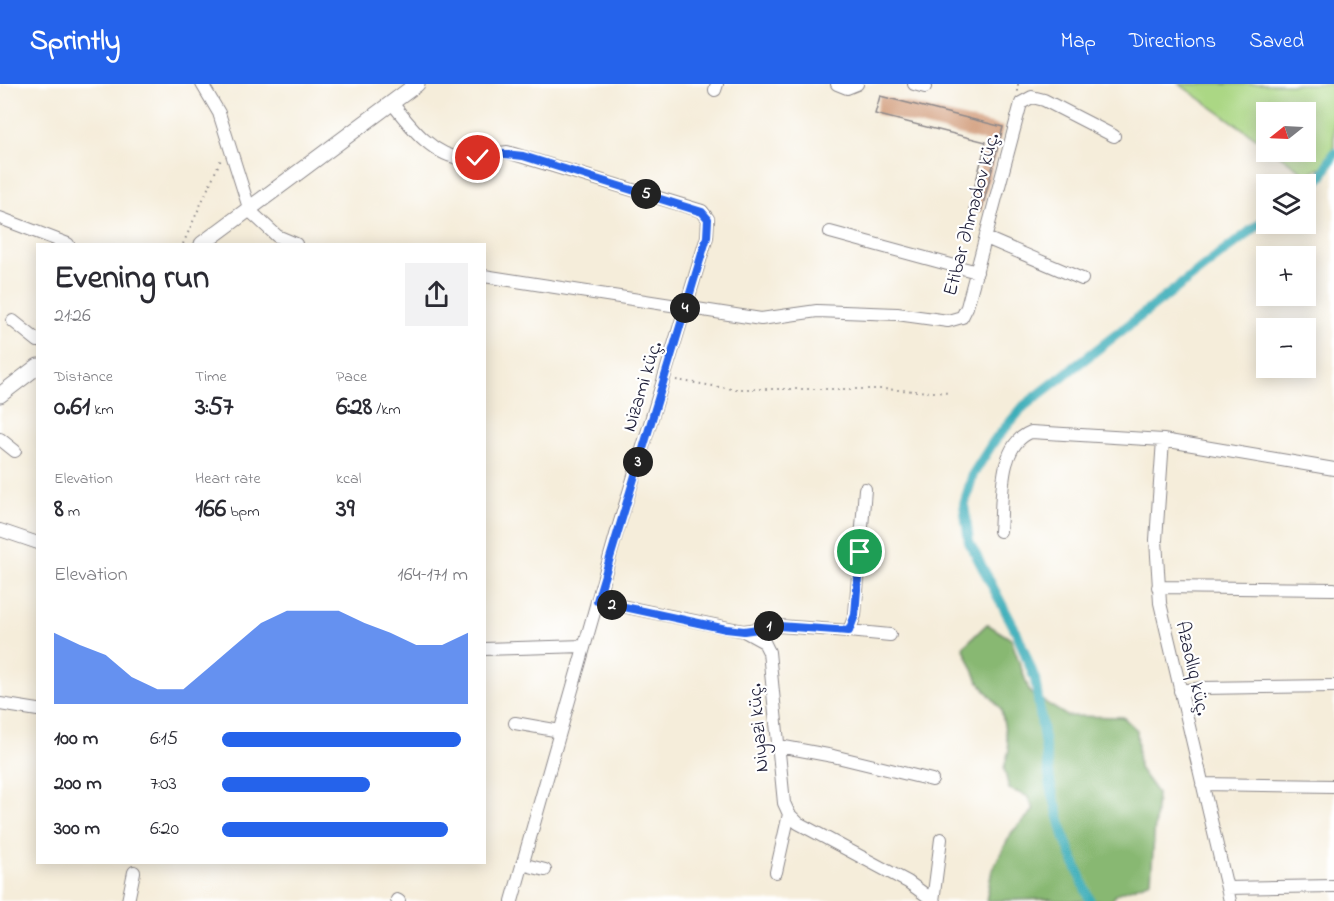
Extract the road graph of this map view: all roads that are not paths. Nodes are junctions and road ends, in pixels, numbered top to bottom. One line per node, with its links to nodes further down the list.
1 (202, 84): 7 (street)
2 (417, 84): 5 (street)
3 (837, 84): 4 (street)
4 (857, 84)
5 (392, 103): 7 (street); 17 (street, Nizami küç.)
6 (1114, 136): 10 (street, Etibar Əhmədov küç.)
7 (250, 211): 12 (street); 13 (street)
8 (0, 218): 11 (street)
9 (830, 232): 14 (street)
10 (986, 238): 14 (street, Etibar Əhmədov küç.); 16 (street)
11 (65, 243)
12 (203, 243)
13 (294, 243)
14 (977, 272): 17 (street, Etibar Əhmədov küç.)
15 (486, 276): 17 (street, Etibar Əhmədov küç.)
16 (1082, 279)
17 (686, 306): 32 (street, Nizami küç.)
18 (14, 321): 19 (street)
19 (36, 339)
20 (36, 368): 21 (street)
21 (0, 395)
22 (0, 439): 24 (street)
23 (1163, 440): 25 (street); 28 (street); 30 (street, Azadlıq küç.)
24 (15, 451)
25 (1334, 469)
26 (865, 489): 34 (street)
27 (0, 530): 29 (street)
28 (1000, 531)
29 (36, 542)
30 (1158, 587): 31 (street); 39 (street, Azadlıq küç.)
31 (1334, 589)
32 (597, 601): 33 (street, Niyazi küç.); 36 (street, Nizami küç.)
33 (744, 631): 34 (street); 44 (street, Niyazi küç.)
34 (849, 631): 35 (street)
35 (890, 636)
36 (584, 646): 37 (street); 43 (street, Nizami küç.)
37 (486, 649)
38 (1334, 686): 39 (street)
39 (1180, 691): 46 (street, Azadlıq küç.)
40 (0, 704): 41 (street)
41 (36, 710)
42 (515, 723): 43 (street)
43 (560, 731): 50 (street, Nizami küç.)
44 (779, 746): 45 (street); 48 (street, Niyazi küç.)
45 (932, 780)
46 (1202, 784): 47 (street); 55 (street, Azadlıq küç.)
47 (1334, 786)
48 (789, 814): 53 (street); 58 (street)
49 (941, 839): 58 (street)
50 (522, 864): 51 (street); 57 (street, Nizami küç.)
51 (545, 870)
52 (134, 872): 56 (street)
53 (776, 872)
54 (1334, 886): 55 (street)
55 (1227, 888): 59 (street, Azadlıq küç.)
56 (128, 901)
57 (512, 901)
58 (933, 901)
59 (1230, 901)

